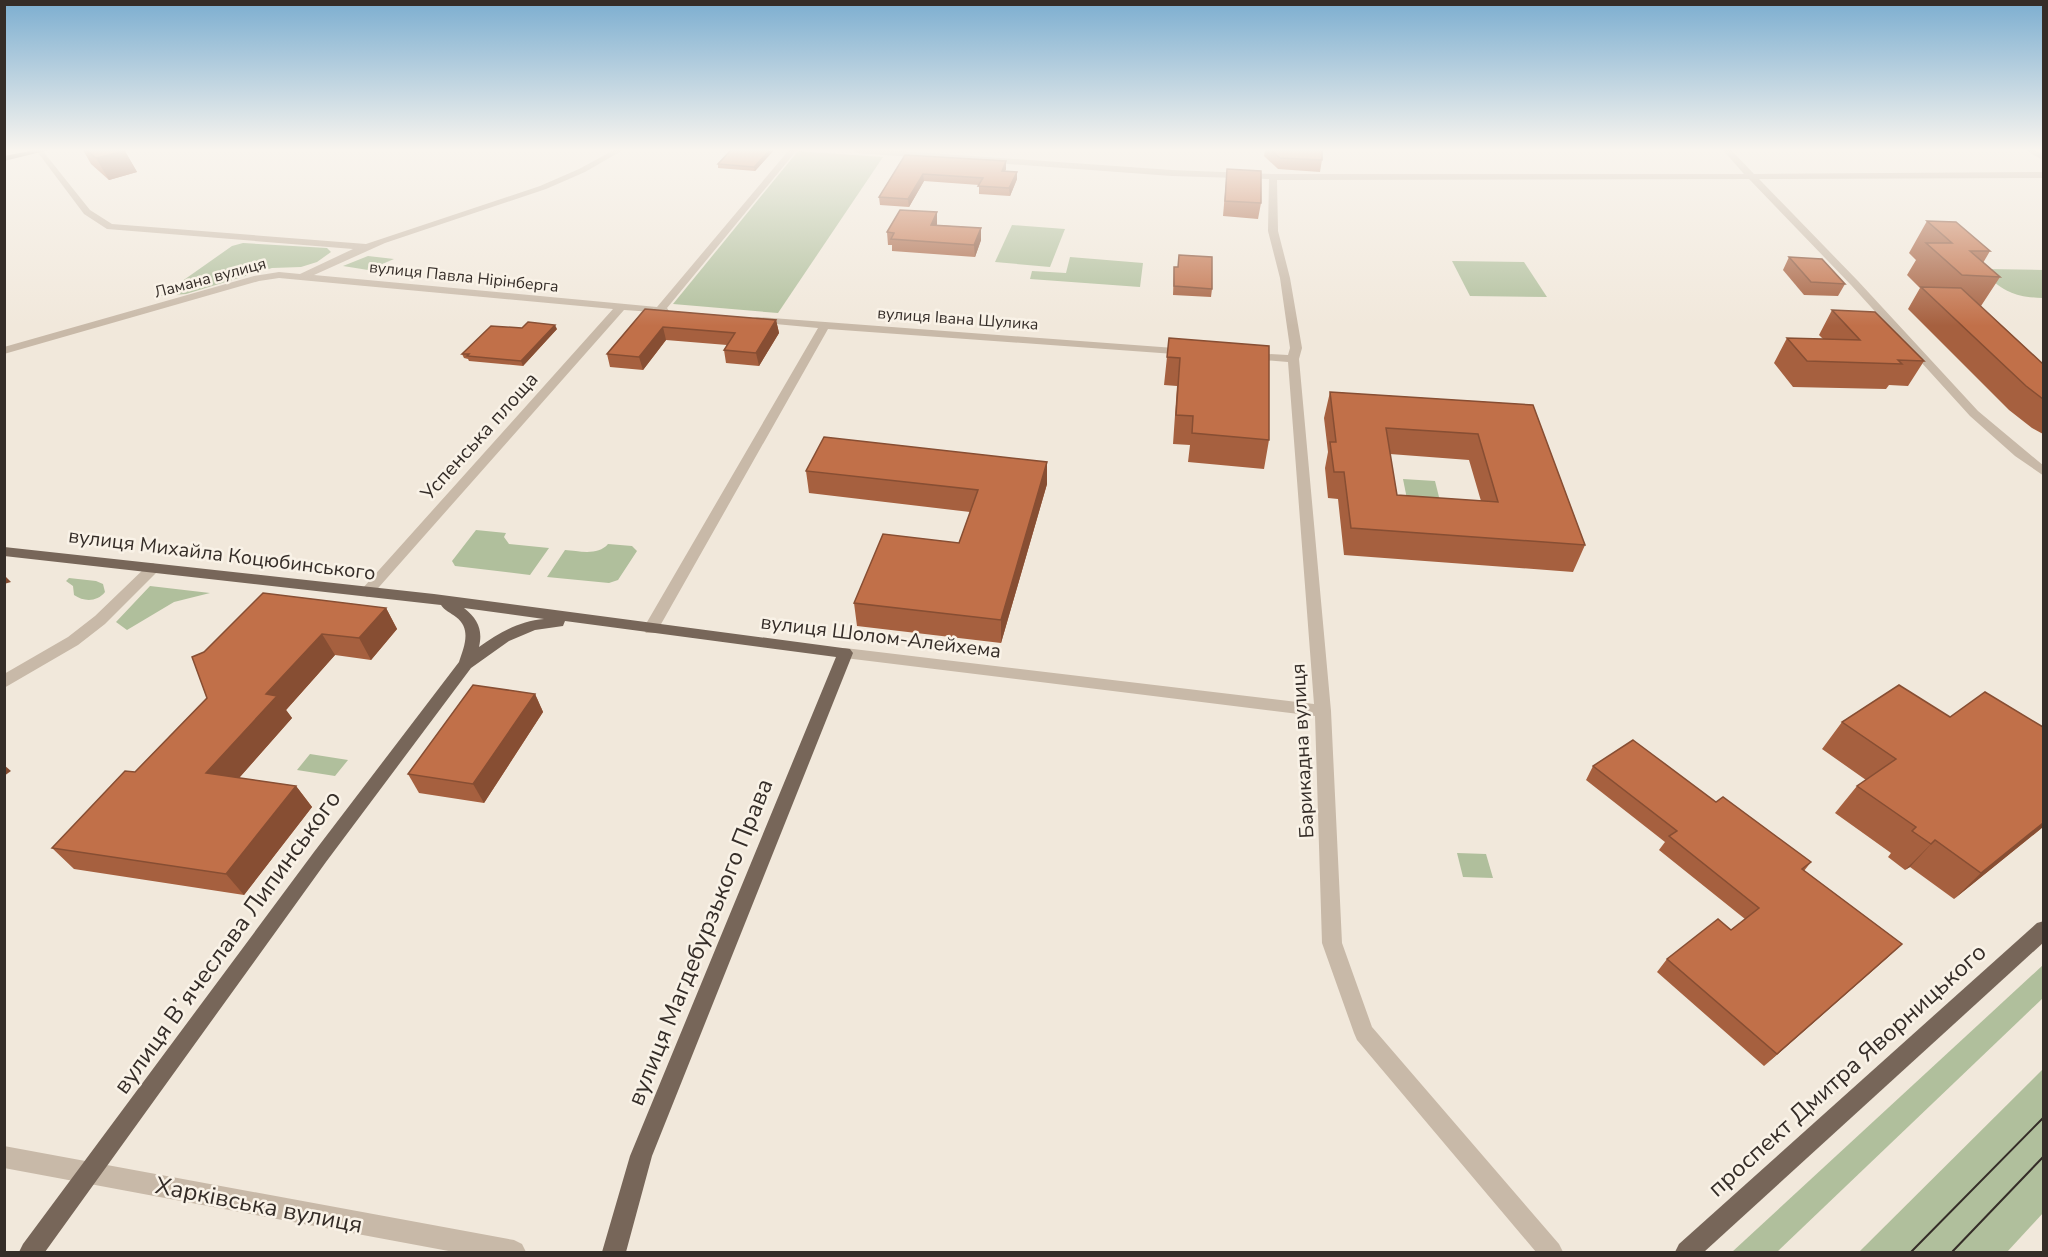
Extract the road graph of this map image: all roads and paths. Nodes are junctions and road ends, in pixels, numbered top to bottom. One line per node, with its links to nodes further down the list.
1 (85, 209): 6 (street, вулиця Павла Нірінберга)
2 (482, 209): 6 (street, Ламана вулиця)
3 (744, 209): 9 (street)
4 (1273, 209): 16 (street, Барикадна вулиця)
5 (1784, 209): 17 (street)
6 (366, 248): 7 (street, Ламана вулиця)
7 (304, 276): 8 (street, вулиця Павла Нірінберга); 13 (street, Ламана вулиця)
8 (621, 307): 9 (street); 20 (street, Успенська площа)
9 (659, 310): 10 (street)
10 (676, 312)
11 (744, 319): 12 (street, вулиця Івана Шулика)
12 (825, 325): 14 (street, вулиця Івана Шулика); 23 (street)
13 (4, 351)
14 (1202, 353)
15 (1236, 355): 16 (street)
16 (1293, 359): 27 (street, Барикадна вулиця)
17 (2043, 472)
18 (4, 551): 19 (main road, вулиця Михайла Коцюбинського)
19 (153, 568): 20 (main road, вулиця Михайла Коцюбинського); 26 (street)
20 (367, 592): 21 (main road, вулиця Михайла Коцюбинського)
21 (434, 599): 22 (main road, вулиця Шолом-Алейхема); 25 (main road, вулиця Вʼячеслава Липинського)
22 (582, 620): 23 (main road, вулиця Шолом-Алейхема); 25 (main road, вулиця Вʼячеслава Липинського)
23 (651, 629): 24 (main road, вулиця Шолом-Алейхема)
24 (845, 653): 27 (street, вулиця Шолом-Алейхема); 33 (main road, вулиця Магдебурзького Права)
25 (466, 664): 30 (main road, вулиця Вʼячеслава Липинського)
26 (4, 682)
27 (1323, 711): 34 (street, Барикадна вулиця)
28 (2043, 929): 35 (main road, проспект Дмитра Яворницького)
29 (4, 1157): 30 (street, Харківська вулиця)
30 (90, 1172): 31 (main road, вулиця Вʼячеслава Липинського); 32 (street, Харківська вулиця)
31 (31, 1252)
32 (514, 1252)
33 (614, 1252)
34 (1551, 1252)
35 (1687, 1252)

